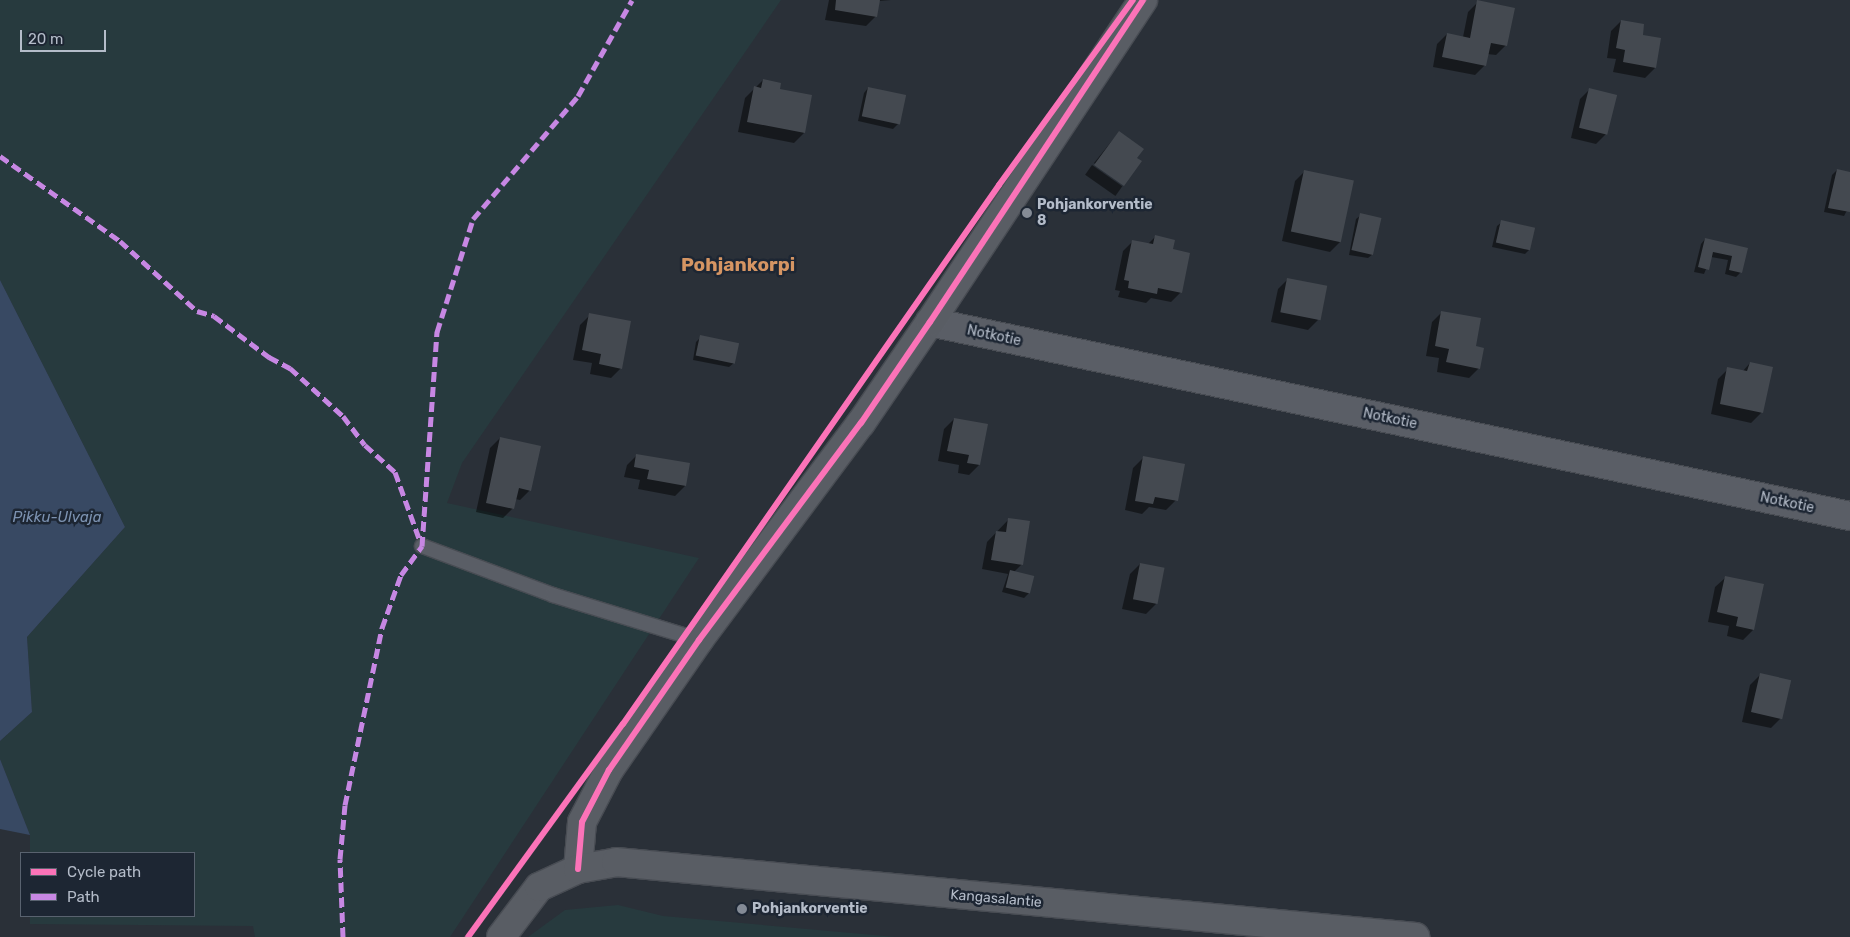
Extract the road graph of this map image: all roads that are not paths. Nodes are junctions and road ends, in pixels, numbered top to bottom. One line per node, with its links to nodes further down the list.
1 (1143, 0): 2 (street)
2 (930, 322): 3 (street, Notkotie); 5 (street)
3 (1850, 516)
4 (422, 546): 5 (lane)
5 (699, 640): 6 (street)
6 (578, 869): 7 (street); 8 (street, Kangasalantie)
7 (501, 937)
8 (1415, 937)

